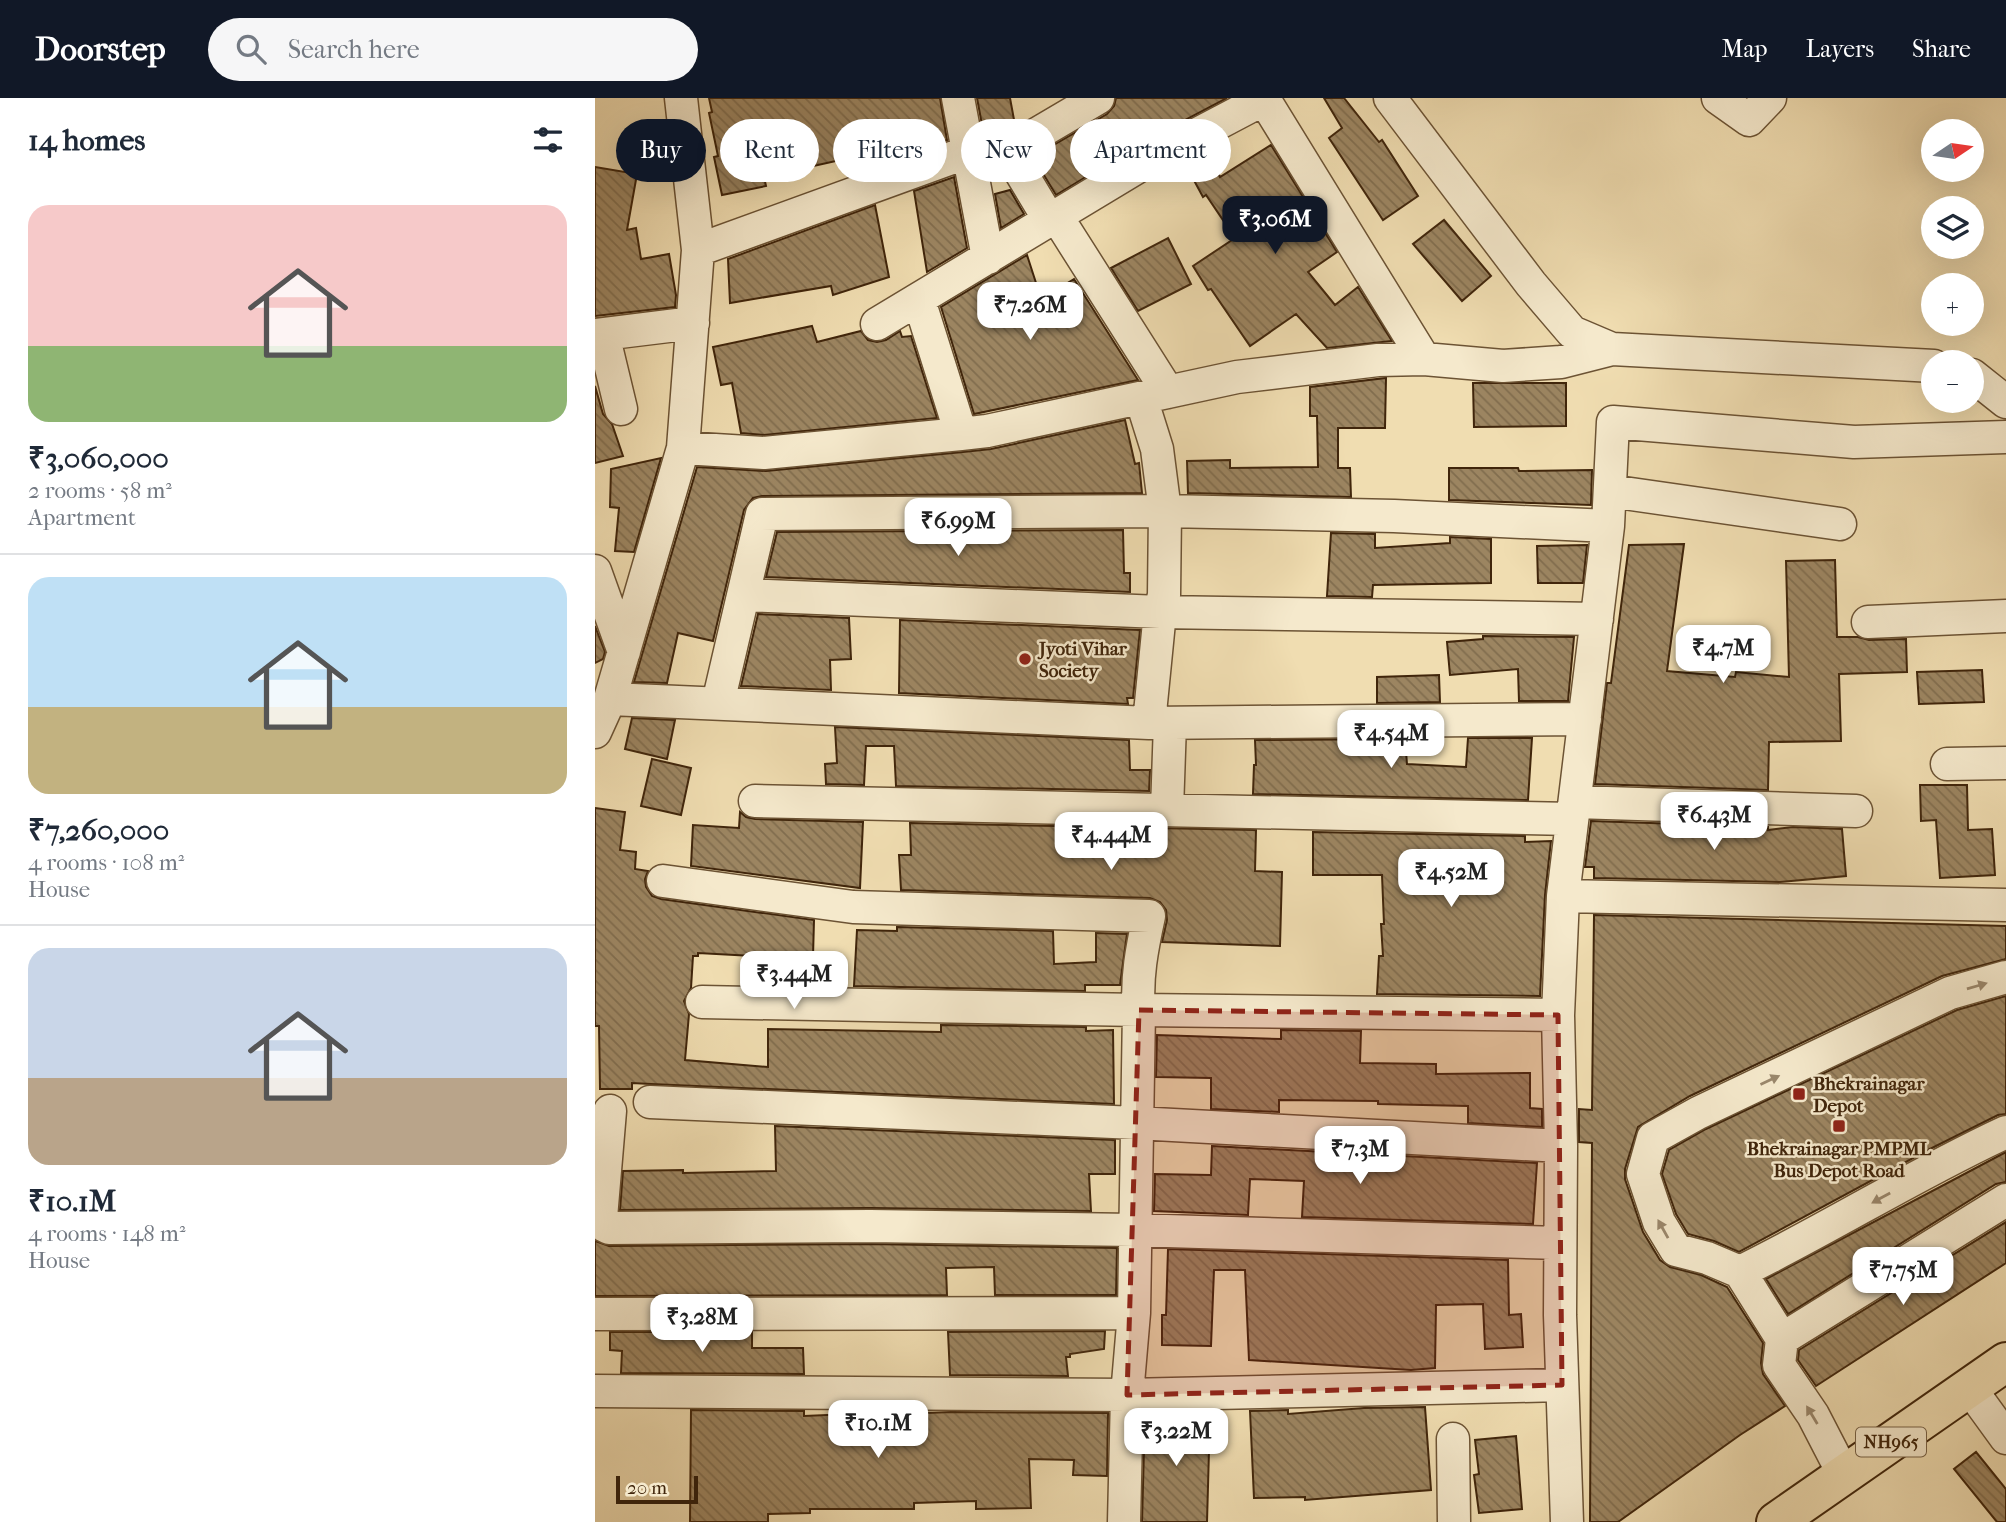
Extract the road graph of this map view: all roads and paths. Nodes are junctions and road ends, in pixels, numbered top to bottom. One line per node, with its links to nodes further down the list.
1 (958, 98): 8 (street)
2 (1098, 98): 11 (street)
3 (1390, 98): 18 (street)
4 (1718, 98): 5 (street)
5 (1770, 98)
6 (672, 99): 12 (street)
7 (1265, 99): 11 (street); 19 (street)
8 (962, 119)
9 (961, 155): 12 (street)
10 (974, 182): 13 (street)
11 (1054, 219): 13 (street); 22 (street)
12 (698, 250): 15 (street)
13 (988, 258): 14 (street)
14 (919, 300): 16 (street); 25 (street)
15 (693, 323): 17 (street); 27 (street)
16 (877, 324)
17 (599, 334): 24 (street)
18 (1612, 349): 19 (street); 20 (street)
19 (1424, 359): 22 (street)
20 (1921, 365)
21 (1984, 385): 23 (street)
22 (1155, 395): 25 (street); 29 (street)
23 (2006, 402)
24 (621, 410)
25 (961, 434): 27 (street)
26 (2006, 437): 28 (street)
27 (683, 447): 38 (street)
28 (1610, 491): 30 (street); 31 (street)
29 (1165, 511): 31 (street); 33 (street); 34 (street)
30 (1840, 524)
31 (1608, 526): 36 (street)
32 (595, 571): 38 (street)
33 (745, 595): 34 (street); 39 (street)
34 (1160, 612): 36 (street); 42 (street)
35 (2006, 616): 37 (street)
36 (1597, 619): 41 (street)
37 (1868, 622)
38 (624, 652): 40 (street)
39 (718, 703): 40 (street); 42 (street)
40 (601, 715)
41 (1585, 719): 42 (street); 47 (street)
42 (1160, 723): 46 (street)
43 (2006, 763): 44 (street)
44 (1947, 764)
45 (755, 801): 46 (street)
46 (1167, 810): 47 (street)
47 (1574, 810): 48 (street); 50 (street)
48 (1856, 811)
49 (663, 881): 54 (street)
50 (1563, 896): 51 (street); 55 (street)
51 (2006, 905)
52 (2006, 978): 64 (street, one-way to 52)
53 (702, 1002): 54 (street)
54 (1139, 1010): 55 (street); 58 (street)
55 (1558, 1015): 60 (street)
56 (650, 1102): 58 (street)
57 (610, 1111): 62 (street)
58 (1136, 1123): 60 (street); 62 (street)
59 (2006, 1132): 64 (street, one-way to 64)
60 (1561, 1146): 63 (street)
61 (2006, 1200): 67 (street)
62 (1134, 1230): 63 (street); 65 (street)
63 (1560, 1242): 69 (street)
64 (1740, 1272): 67 (street)
65 (1133, 1313): 66 (street); 72 (street)
66 (595, 1314)
67 (1782, 1339): 75 (street, one-way to 67)
68 (2006, 1362): 70 (highway, NH965)
69 (1562, 1385): 72 (street); 78 (street)
70 (1969, 1387): 73 (street); 75 (highway, NH965)
71 (595, 1391): 72 (street)
72 (1127, 1395): 76 (street)
73 (2006, 1438)
74 (1453, 1439): 77 (street)
75 (1844, 1475): 79 (highway, NH965)
76 (1124, 1522)
77 (1454, 1522)
78 (1567, 1522)
79 (1776, 1522)

